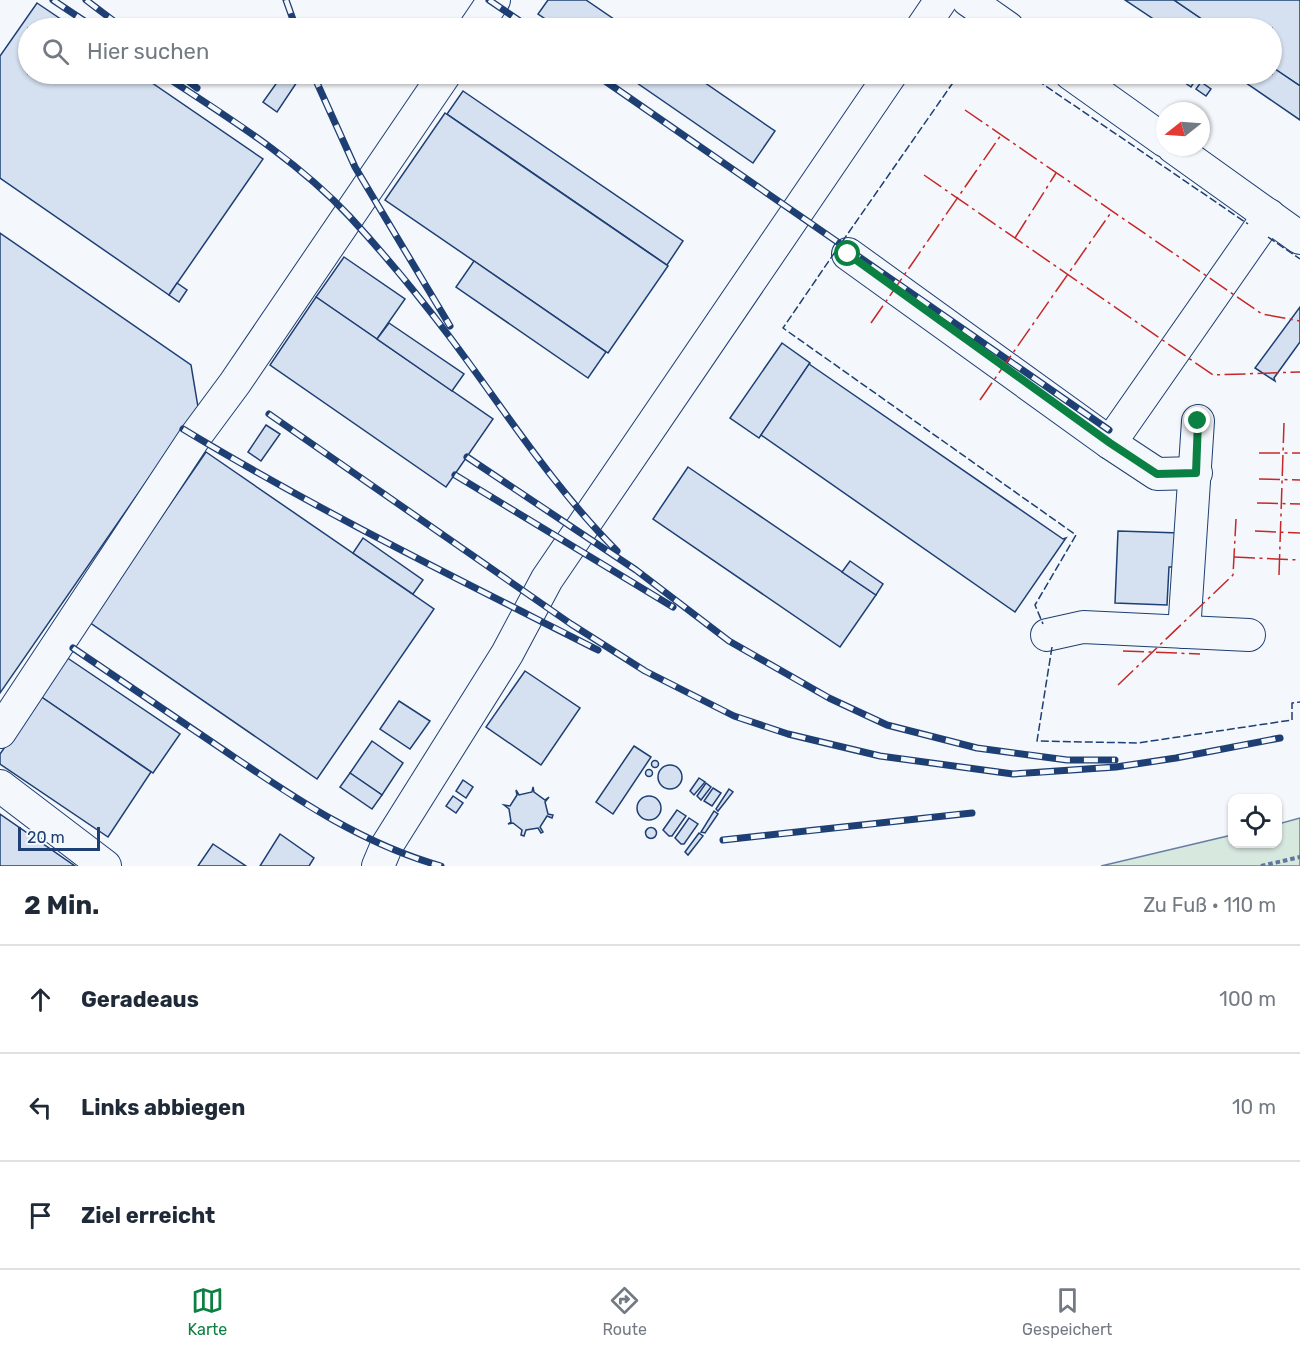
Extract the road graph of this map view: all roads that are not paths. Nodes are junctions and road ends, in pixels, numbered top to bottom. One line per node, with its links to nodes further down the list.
1 (494, 0): 4 (lane)
2 (941, 0): 5 (lane)
3 (968, 0): 6 (lane)
4 (482, 18)
5 (929, 18)
6 (994, 18)
7 (438, 84): 21 (lane)
8 (884, 84): 24 (lane)
9 (1085, 84): 10 (lane)
10 (1156, 135)
11 (1186, 156): 12 (lane)
12 (1269, 215): 13 (lane); 16 (lane)
13 (1300, 238)
14 (848, 254): 16 (lane)
15 (1198, 421): 17 (lane)
16 (1110, 443): 17 (lane)
17 (1196, 473): 18 (lane)
18 (1184, 632): 19 (lane); 20 (lane)
19 (1047, 635)
20 (1249, 635)
21 (0, 732)
22 (0, 786): 23 (lane)
23 (105, 866)
24 (378, 866)

